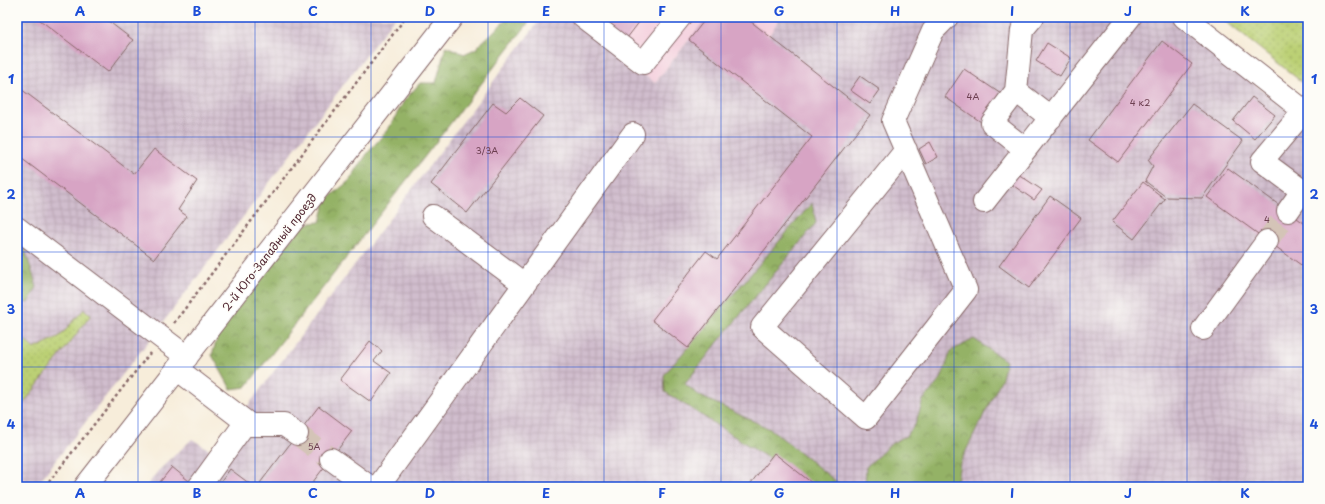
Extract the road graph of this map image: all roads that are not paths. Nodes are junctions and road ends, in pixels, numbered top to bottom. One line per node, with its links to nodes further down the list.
1 (452, 17): 22 (street, 2-й Юго-Западный проезд)
2 (583, 17): 3 (street)
3 (680, 17)
4 (947, 17): 12 (street)
5 (1032, 17): 8 (street)
6 (1130, 17): 10 (street)
7 (1184, 17): 9 (street)
8 (1016, 91): 10 (street); 13 (street)
9 (1306, 112): 14 (street)
10 (1051, 118): 13 (street)
11 (633, 134): 20 (street)
12 (906, 150): 12 (street)
13 (1025, 150): 15 (street)
14 (1305, 193): 16 (street)
15 (984, 202)
16 (1288, 211)
17 (433, 216): 20 (street)
18 (17, 228): 22 (street)
19 (1267, 240): 21 (street)
20 (524, 284): 29 (street)
21 (1203, 329)
22 (182, 363): 23 (street); 26 (street, 2-й Юго-Западный проезд)
23 (246, 422): 24 (street); 27 (street)
24 (297, 434)
25 (331, 459): 28 (street)
26 (85, 487)
27 (199, 487)
28 (370, 487)
29 (378, 487)

